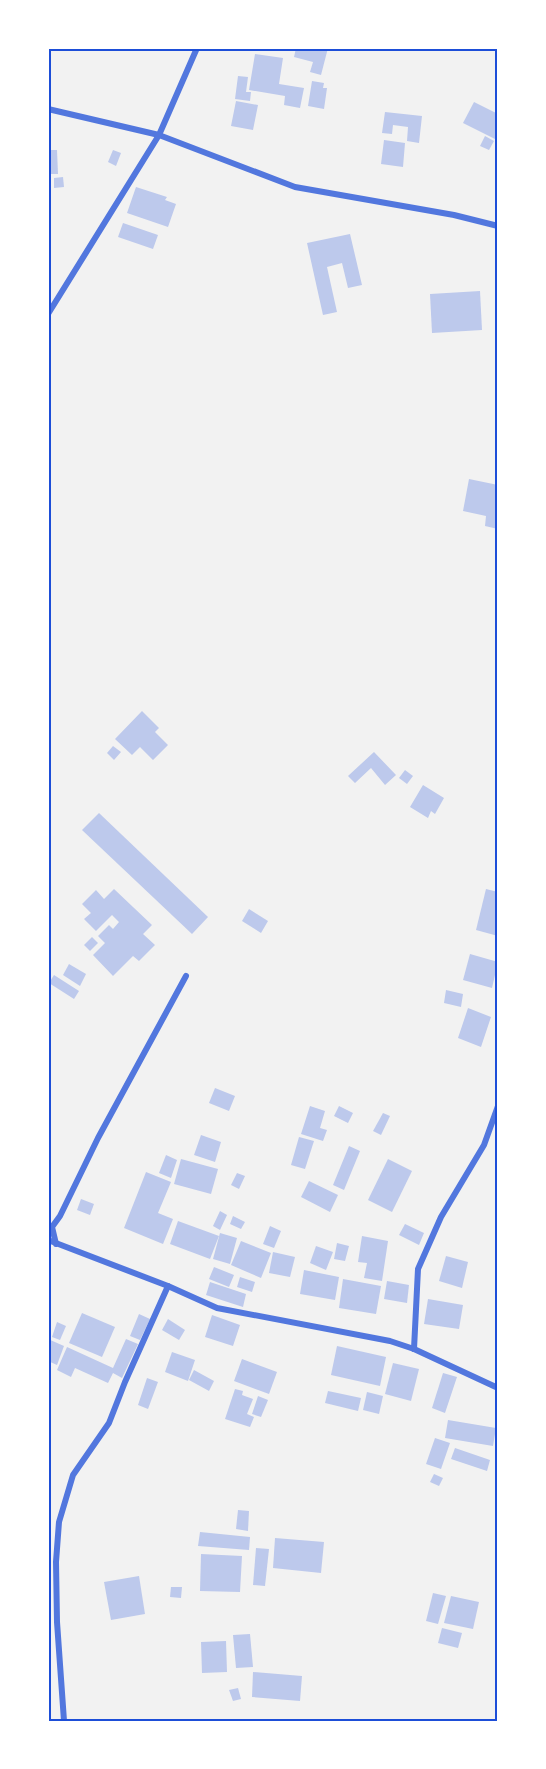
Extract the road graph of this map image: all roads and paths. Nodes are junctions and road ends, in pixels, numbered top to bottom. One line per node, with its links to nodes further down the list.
1 (197, 48): 3 (street)
2 (48, 110): 3 (street)
3 (159, 135): 4 (street); 5 (street)
4 (498, 226)
5 (48, 314)
6 (186, 976): 9 (street)
7 (498, 1106): 11 (street)
8 (48, 1240): 9 (street)
9 (56, 1244): 10 (street)
10 (168, 1286): 11 (street); 13 (street)
11 (414, 1349): 12 (street)
12 (498, 1388)
13 (64, 1721)

